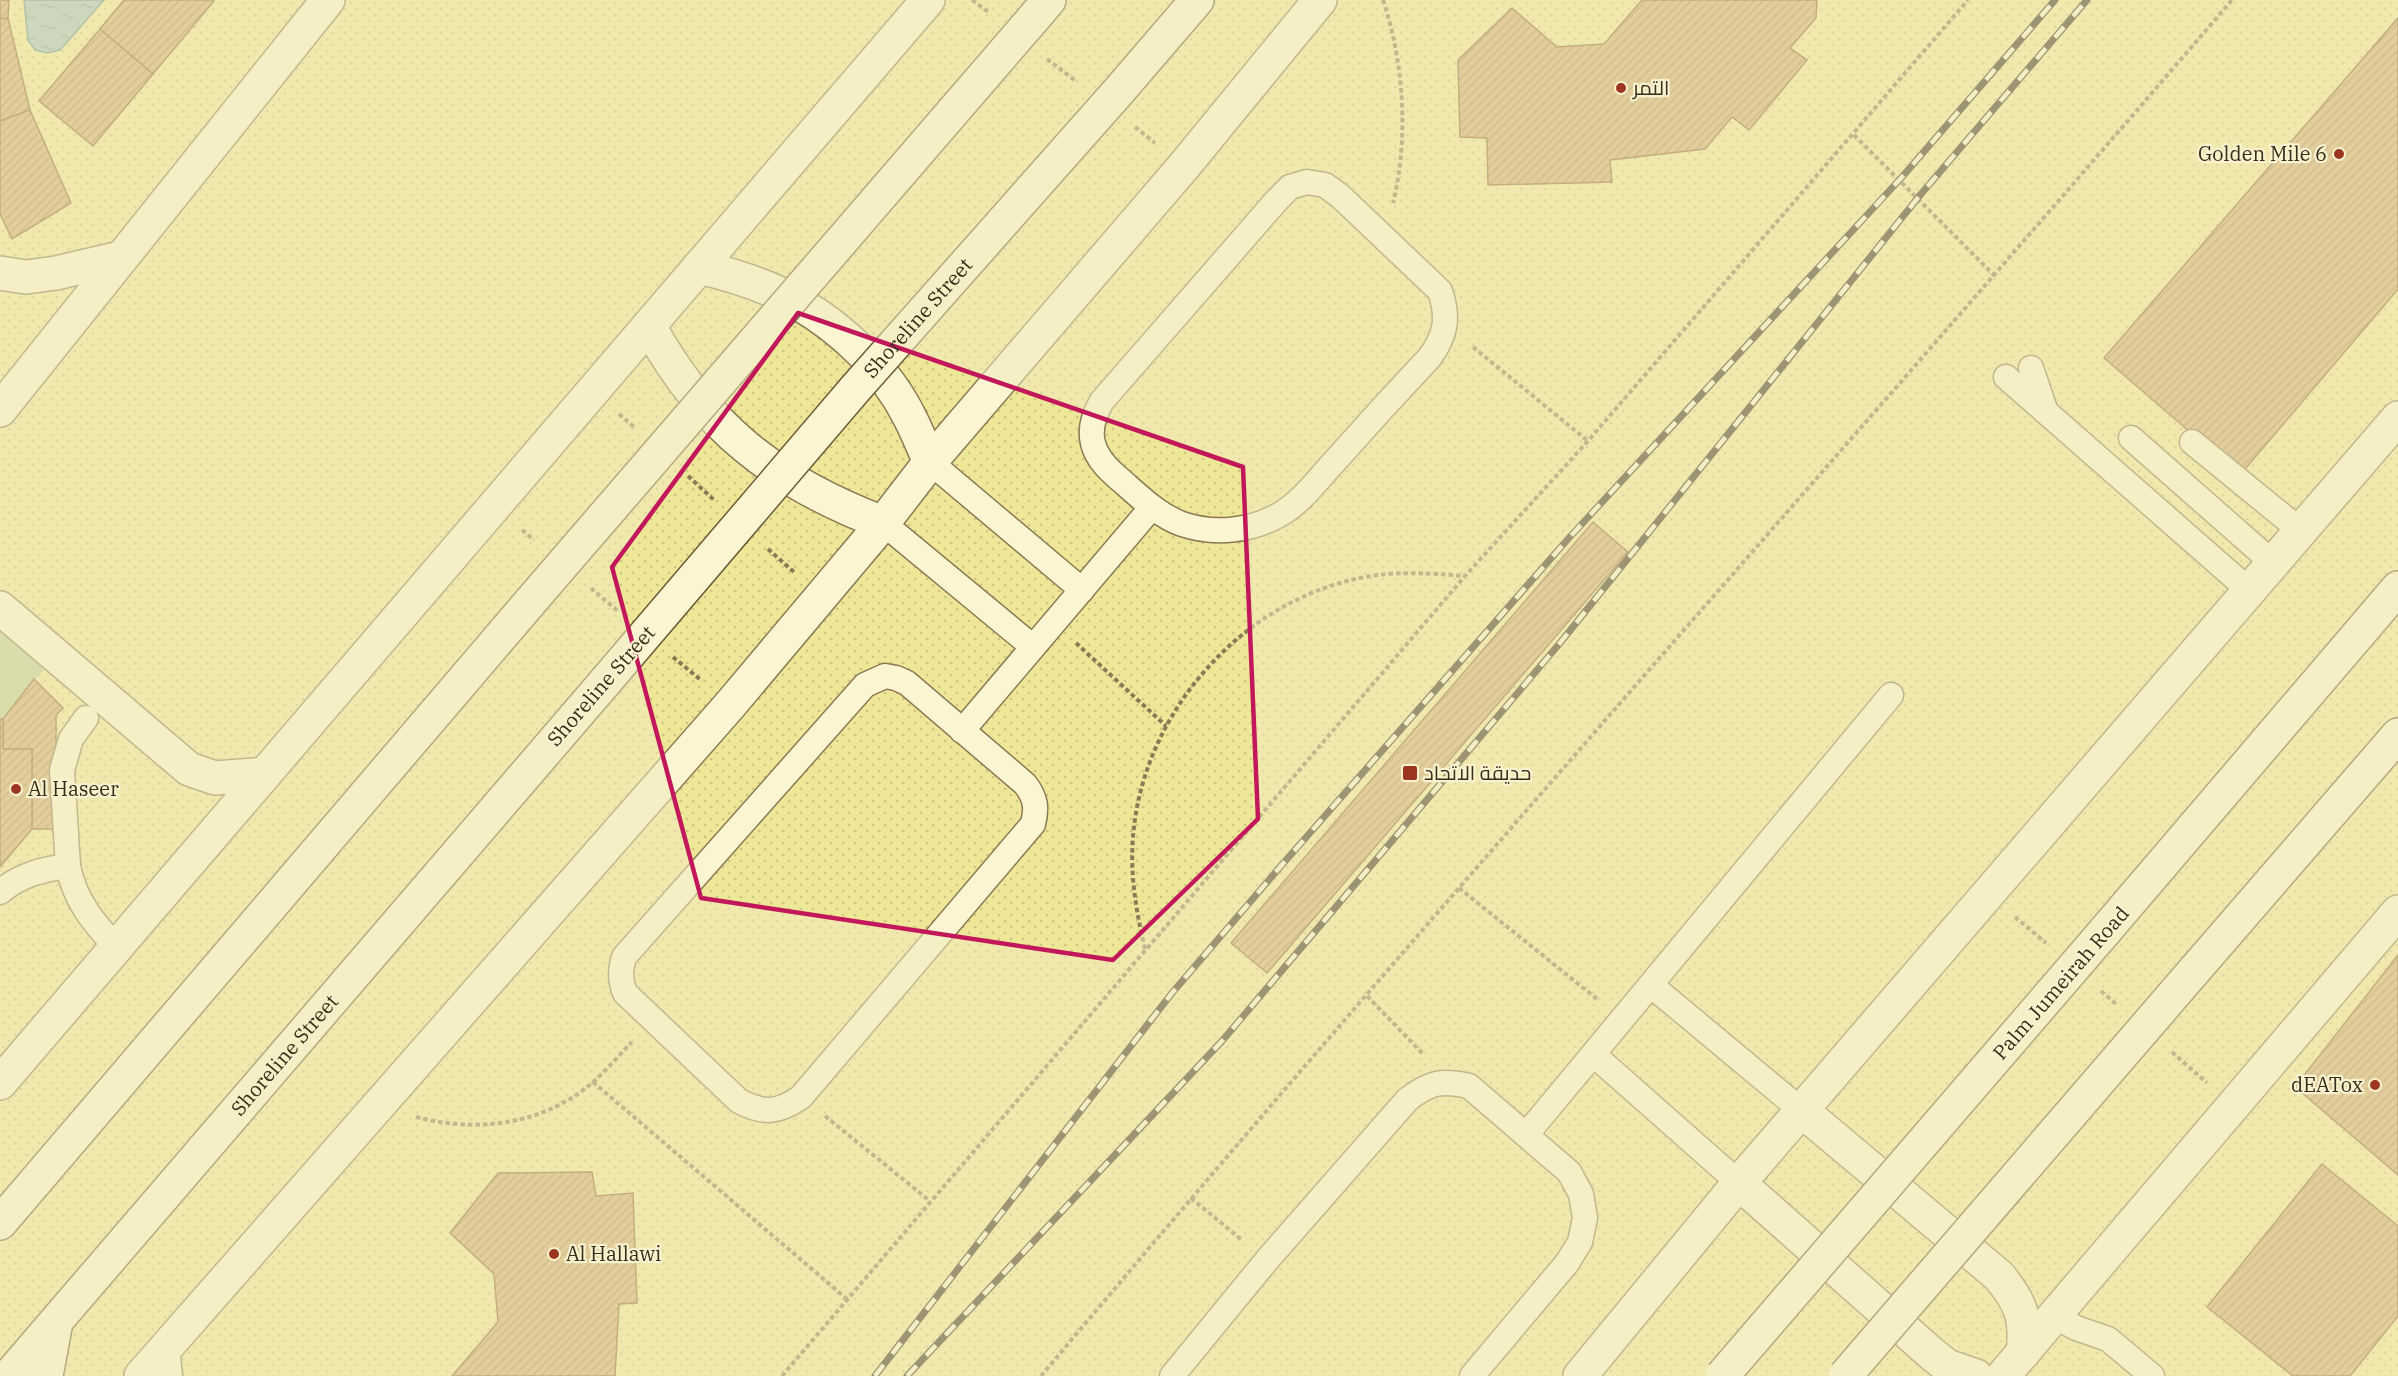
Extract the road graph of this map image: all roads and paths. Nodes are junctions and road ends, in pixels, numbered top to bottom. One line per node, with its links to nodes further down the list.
1 (328, 0): 11 (street)
2 (928, 0): 12 (street)
3 (1197, 0): 86 (street, Shoreline Street, bridge)
4 (1320, 0): 27 (street)
5 (1383, 0): 10 (path)
6 (1968, 0): 9 (path)
7 (2232, 0): 14 (path)
8 (1040, 10): 82 (street, bridge)
9 (1854, 135): 14 (path); 25 (path)
10 (1384, 238): 15 (lane); 31 (lane)
11 (120, 258): 13 (street); 20 (street)
12 (699, 267): 16 (street); 27 (street)
13 (0, 273)
14 (1995, 276): 56 (path)
15 (1446, 325): 25 (path); 31 (lane)
16 (649, 326): 19 (street); 32 (street)
17 (2031, 368): 21 (lane)
18 (2006, 377): 21 (lane)
19 (592, 389): 23 (path); 30 (street)
20 (0, 410)
21 (2046, 412): 41 (lane)
22 (2398, 418): 33 (street)
23 (636, 429)
24 (2131, 438): 36 (lane)
25 (1588, 441): 37 (path)
26 (2192, 442): 33 (lane)
27 (930, 462): 32 (street); 40 (lane)
28 (680, 469): 29 (path)
29 (715, 501)
30 (494, 506): 35 (path); 54 (street)
31 (1152, 507): 40 (lane)
32 (883, 523): 42 (street); 46 (lane)
33 (2301, 531): 36 (street)
34 (759, 541): 42 (path)
35 (539, 544)
36 (2273, 563): 41 (street)
37 (1465, 576): 51 (path); 62 (path)
38 (585, 583): 44 (path)
39 (2398, 588): 97 (street, Palm Jumeirah Road, bridge)
40 (1082, 590): 45 (lane)
41 (2250, 591): 58 (street)
42 (821, 597): 49 (street)
43 (0, 608): 54 (street)
44 (621, 613)
45 (1054, 622): 46 (lane); 51 (path)
46 (1033, 647): 52 (lane)
47 (667, 651): 49 (path)
48 (1891, 695): 63 (lane)
49 (730, 705): 75 (street)
50 (86, 718): 55 (lane)
51 (1166, 726): 62 (path)
52 (962, 731): 67 (lane); 74 (lane)
53 (2398, 735): 98 (street, bridge)
54 (265, 774): 60 (street)
55 (68, 866): 57 (lane); 60 (lane)
56 (1459, 888): 65 (path); 68 (path)
57 (0, 892)
58 (1988, 893): 61 (path); 77 (street)
59 (2398, 912): 76 (street)
60 (116, 947): 73 (street)
61 (2052, 948)
62 (1145, 949): 81 (path)
63 (1652, 986): 68 (lane); 77 (lane)
64 (2097, 987): 66 (path)
65 (1367, 996): 71 (path); 80 (path)
66 (2124, 1011)
67 (653, 1020): 72 (path); 74 (lane)
68 (1623, 1020): 70 (lane)
69 (2169, 1050): 76 (path)
70 (1594, 1055): 78 (lane); 79 (lane)
71 (1448, 1081): 78 (lane); 83 (lane)
72 (593, 1082): 75 (path); 84 (path)
73 (0, 1083)
74 (801, 1097): 81 (path)
75 (381, 1102): 87 (street)
76 (2232, 1105): 85 (street)
77 (1801, 1110): 79 (street); 88 (street)
78 (1527, 1135): 95 (lane)
79 (1739, 1183): 96 (street); 99 (street)
80 (1191, 1198): 83 (path); 93 (path)
81 (930, 1201): 84 (path)
82 (0, 1222)
83 (1267, 1260): 94 (lane)
84 (848, 1300): 92 (path)
85 (2055, 1316): 88 (street); 100 (lane)
86 (56, 1320): 89 (street, Shoreline Street); 90 (street)
87 (168, 1361): 91 (street)
88 (2013, 1364)
89 (9, 1376)
90 (46, 1376)
91 (141, 1376)
92 (782, 1376)
93 (1041, 1376)
94 (1172, 1376)
95 (1472, 1376)
96 (1580, 1376)
97 (1722, 1376)
98 (1845, 1376)
99 (1976, 1376)
100 (2152, 1376)

